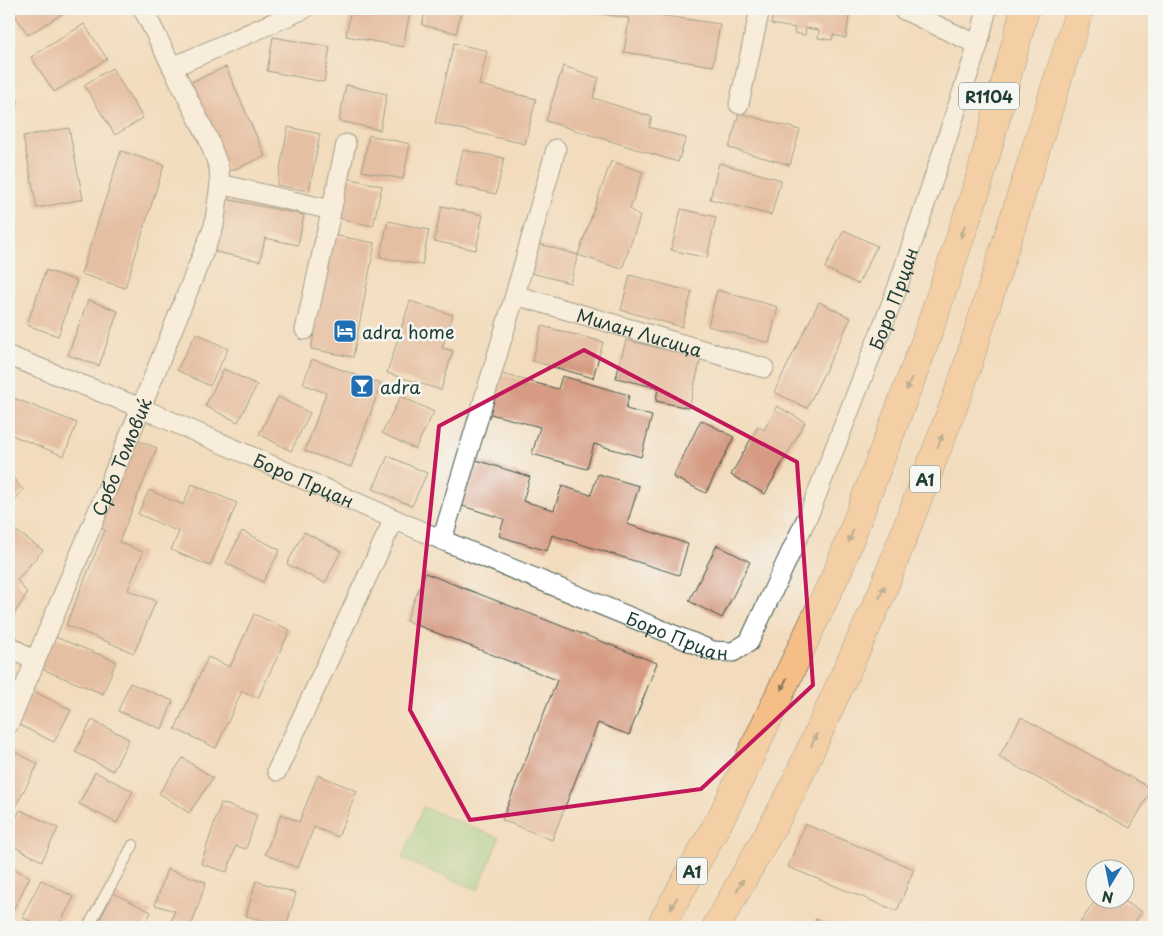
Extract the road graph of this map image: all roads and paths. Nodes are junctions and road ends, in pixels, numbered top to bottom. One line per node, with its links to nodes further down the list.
1 (144, 9): 10 (street, Србо Томовиќ)
2 (304, 9): 10 (street)
3 (760, 9): 11 (street)
4 (902, 9): 9 (street)
5 (987, 9): 9 (street, Боро Прцан)
6 (1011, 9): 15 (highway, R1104)
7 (1025, 9): 15 (highway, A1)
8 (1080, 9): 31 (highway, A1, one-way to 8)
9 (978, 45): 23 (street, Боро Прцан)
10 (173, 67): 14 (street, Србо Томовиќ)
11 (739, 104)
12 (346, 144): 16 (street)
13 (556, 149): 17 (street)
14 (220, 184): 16 (street); 21 (street, Србо Томовиќ)
15 (978, 185): 30 (highway, A1, one-way to 30)
16 (331, 210): 18 (street)
17 (515, 295): 20 (street, Милан Лисица); 23 (street)
18 (305, 330)
19 (13, 364): 21 (street, Боро Прцан)
20 (764, 368)
21 (141, 408): 22 (street, Боро Прцан); 25 (street, Србо Томовиќ)
22 (394, 519): 23 (street, Боро Прцан); 27 (street)
23 (442, 540)
24 (9, 645): 25 (street)
25 (34, 662): 26 (street, Србо Томовиќ)
26 (9, 724)
27 (277, 771)
28 (133, 845): 29 (lane)
29 (88, 927)
30 (660, 927)
31 (716, 927)

